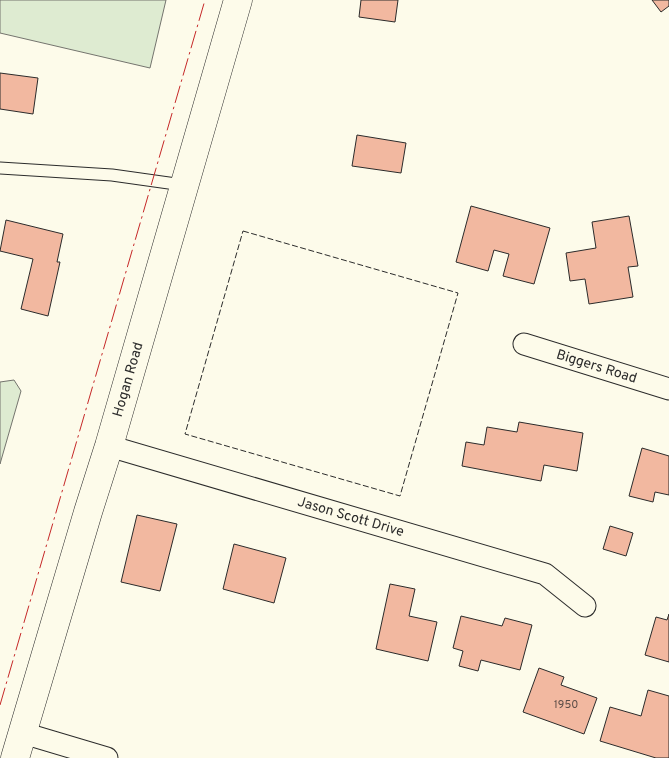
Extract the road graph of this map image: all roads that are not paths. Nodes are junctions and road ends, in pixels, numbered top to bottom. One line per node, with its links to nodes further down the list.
1 (238, 0): 3 (main road, Hogan Road)
2 (0, 168): 3 (lane)
3 (183, 185): 6 (main road, Hogan Road)
4 (524, 344): 5 (street, Biggers Road)
5 (669, 389)
6 (109, 446): 7 (street, Jason Scott Drive); 8 (main road, Hogan Road)
7 (585, 606)
8 (19, 745): 9 (street)
9 (107, 758)

